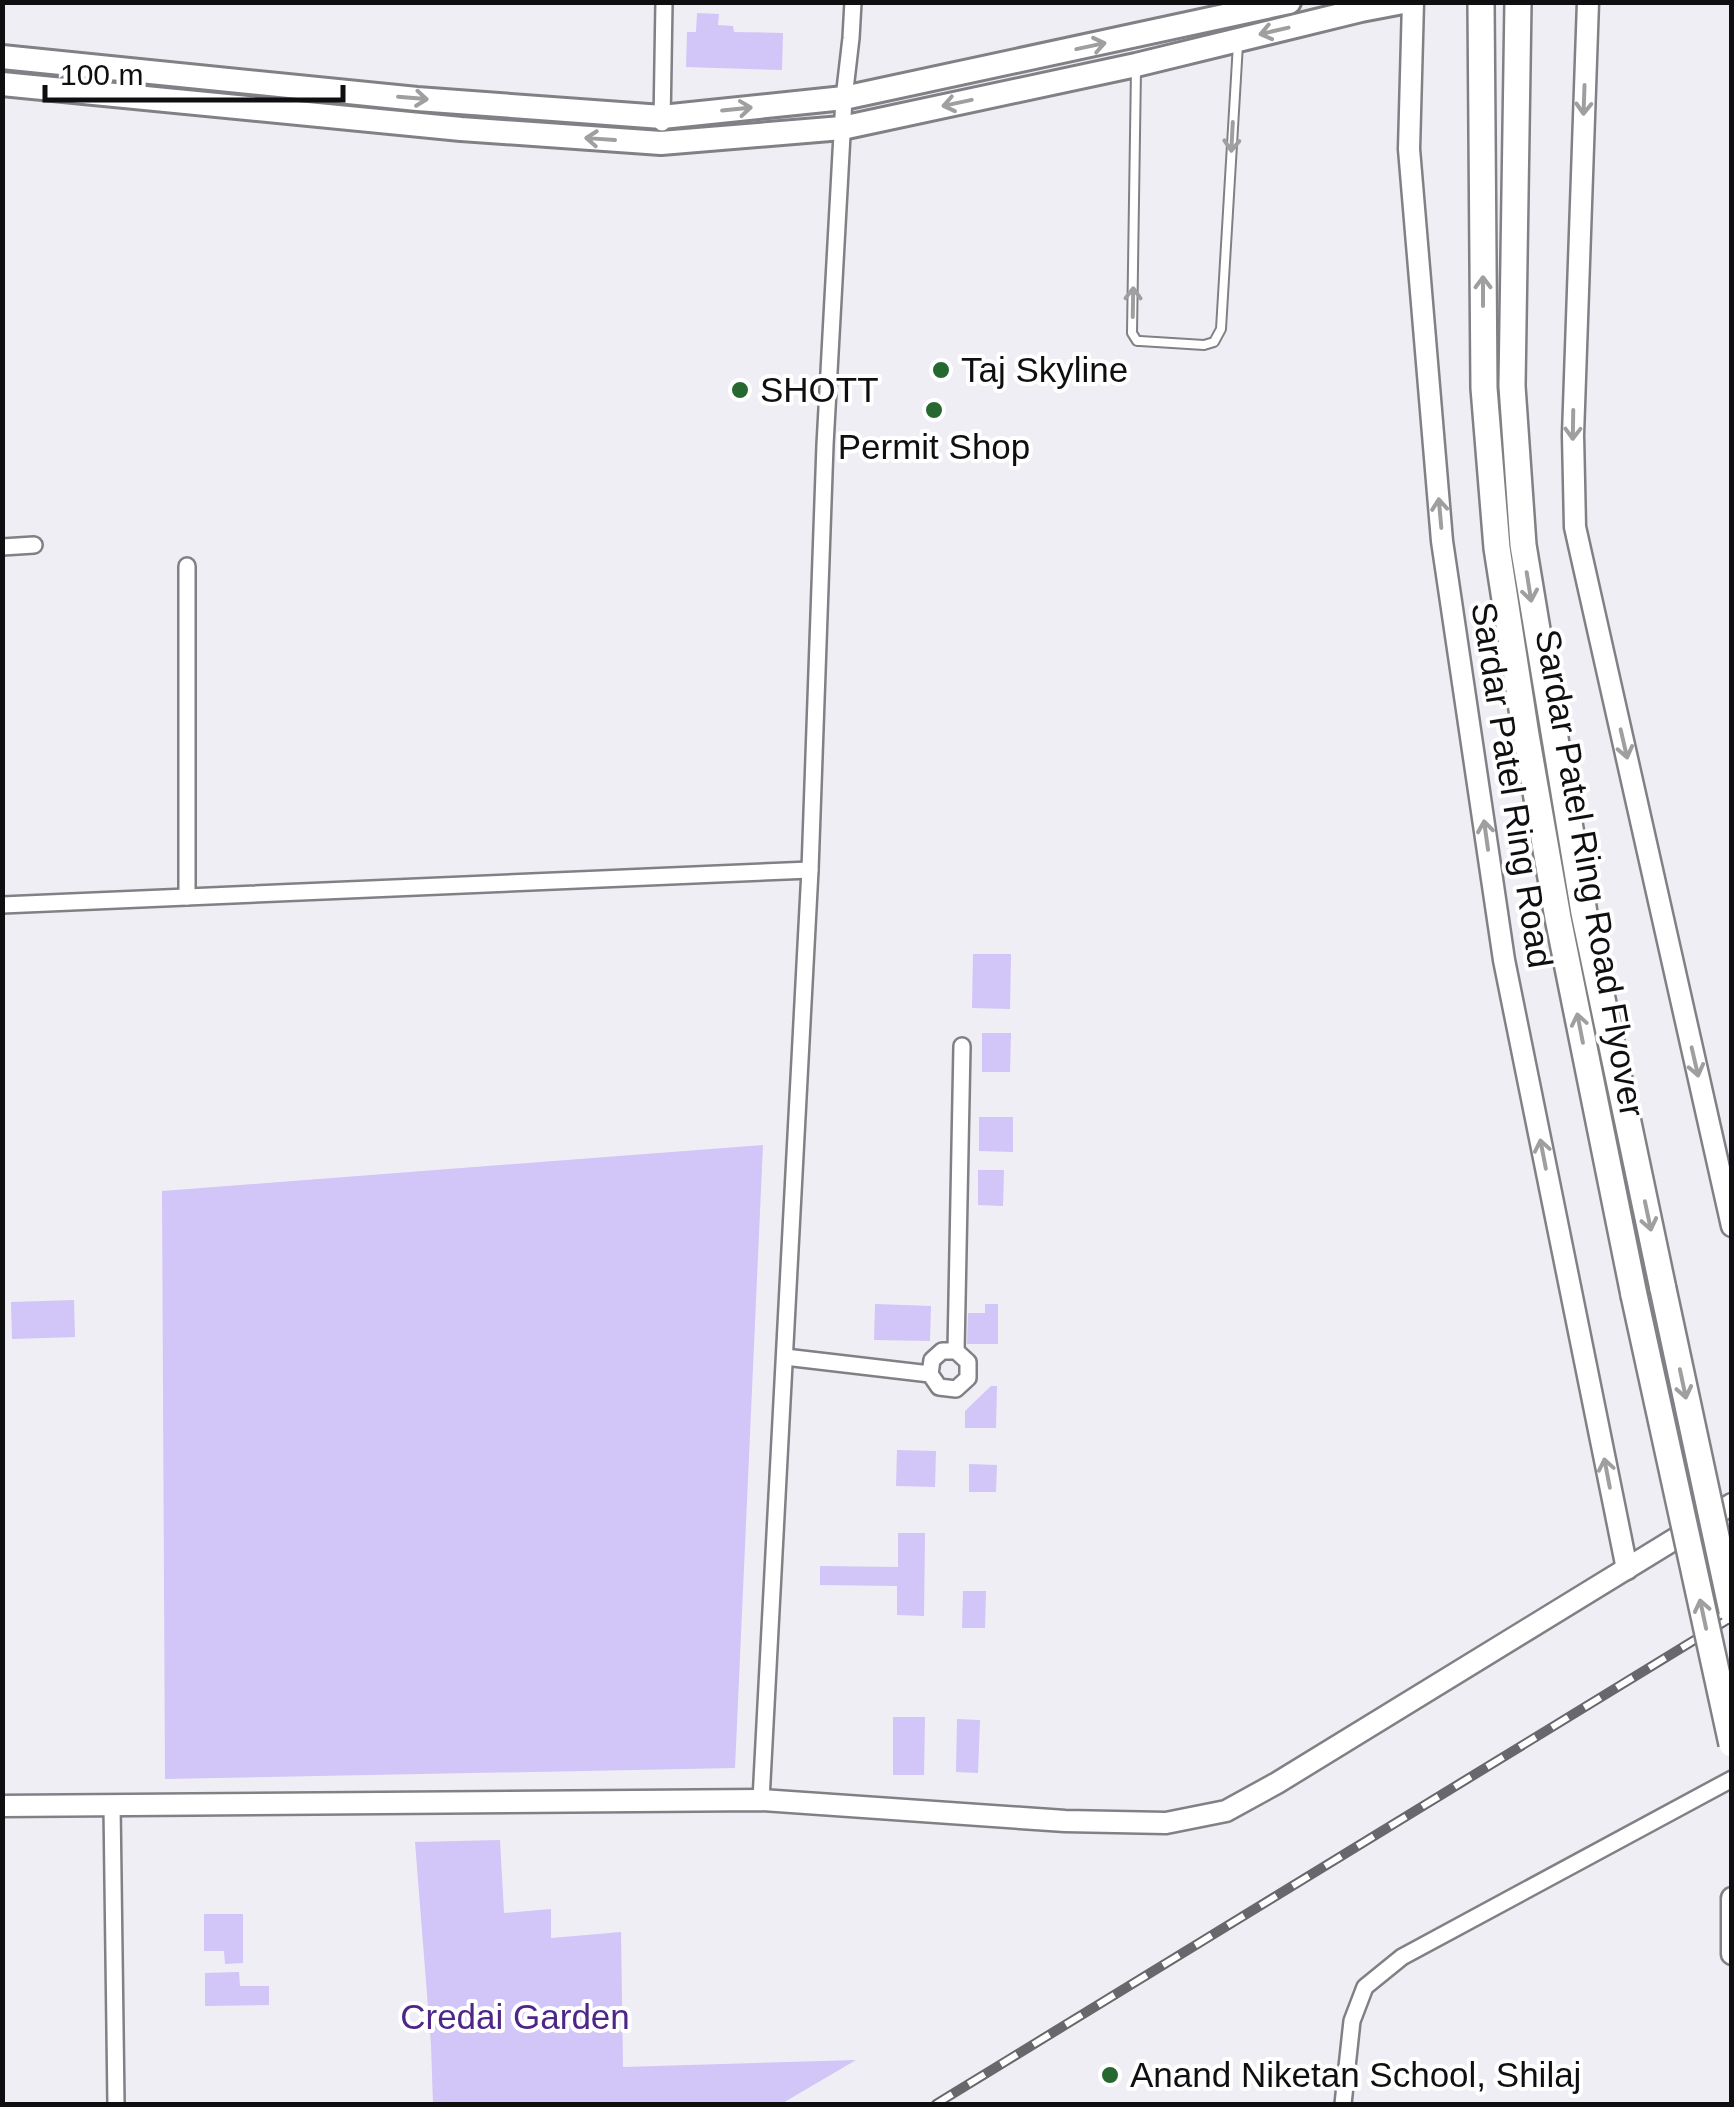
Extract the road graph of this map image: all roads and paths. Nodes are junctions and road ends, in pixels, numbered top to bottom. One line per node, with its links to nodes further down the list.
1 (664, 2): 14 (street)
2 (852, 2): 13 (street)
3 (1289, 2): 13 (main road, one-way to 3)
4 (1403, 2): 9 (main road, one-way to 9)
5 (1413, 2): 29 (street, Sardar Patel Ring Road, one-way to 5)
6 (1481, 2): 31 (highway, Sardar Patel Ring Road Flyover, one-way to 6, bridge)
7 (1518, 2): 30 (highway, Sardar Patel Ring Road Flyover, one-way to 30, bridge)
8 (1588, 2): 24 (street, one-way to 24)
9 (1238, 40): 11 (main road); 11 (lane, one-way to 11)
10 (2, 57): 14 (main road, one-way to 14)
11 (1136, 65): 15 (main road, one-way to 15)
12 (2, 84): 16 (main road, one-way to 12)
13 (844, 98): 14 (main road, one-way to 13); 15 (street)
14 (662, 117): 16 (street)
15 (842, 128): 16 (main road); 20 (street)
16 (661, 142)
17 (34, 545): 18 (street)
18 (2, 546)
19 (187, 566): 21 (street)
20 (810, 870): 21 (street); 26 (street)
21 (187, 897): 22 (street)
22 (2, 905)
23 (962, 1046): 25 (street)
24 (1732, 1226)
25 (956, 1351): 27 (street); 27 (street)
26 (784, 1358): 27 (street); 33 (street)
27 (930, 1374)
28 (1732, 1504): 29 (street)
29 (1627, 1569): 33 (street)
30 (1732, 1610)
31 (1732, 1744)
32 (1732, 1780): 39 (street)
33 (761, 1800): 34 (street)
34 (112, 1805): 35 (street); 38 (street)
35 (2, 1806)
36 (1732, 1898): 37 (street)
37 (1732, 1954)
38 (116, 2104)
39 (1343, 2104)

